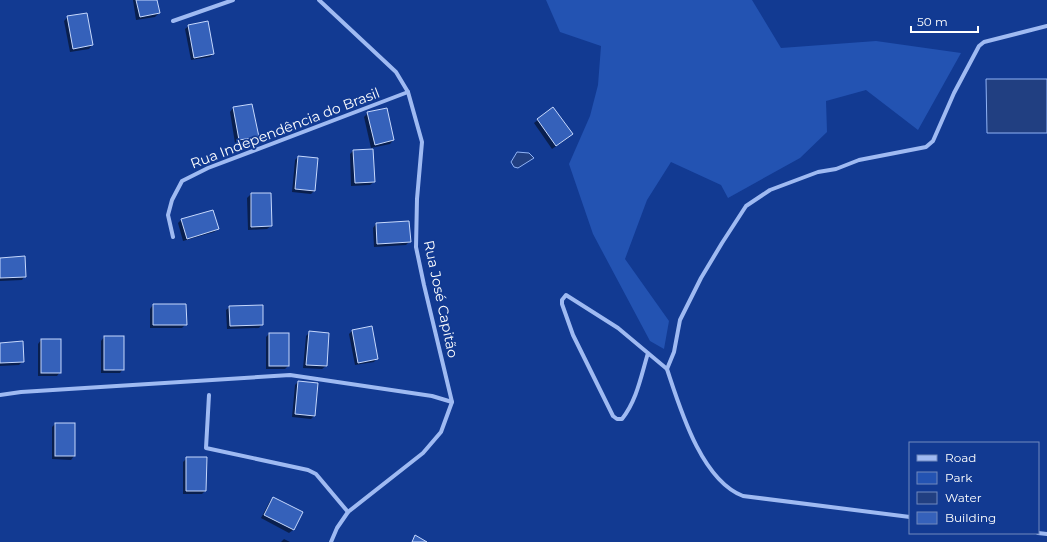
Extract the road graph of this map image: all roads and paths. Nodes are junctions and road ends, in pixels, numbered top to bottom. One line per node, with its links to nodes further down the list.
1 (233, 0): 3 (street)
2 (320, 0): 5 (street, Rua José Capitão)
3 (173, 21)
4 (1047, 26): 8 (street)
5 (408, 92): 6 (street, Rua Independência do Brasil); 11 (street, Rua José Capitão)
6 (173, 237)
7 (648, 353): 7 (street); 8 (street)
8 (667, 369): 13 (street)
9 (209, 395): 12 (street)
10 (0, 396): 11 (street)
11 (452, 402): 12 (street)
12 (348, 512): 14 (street)
13 (909, 517)
14 (331, 542)

